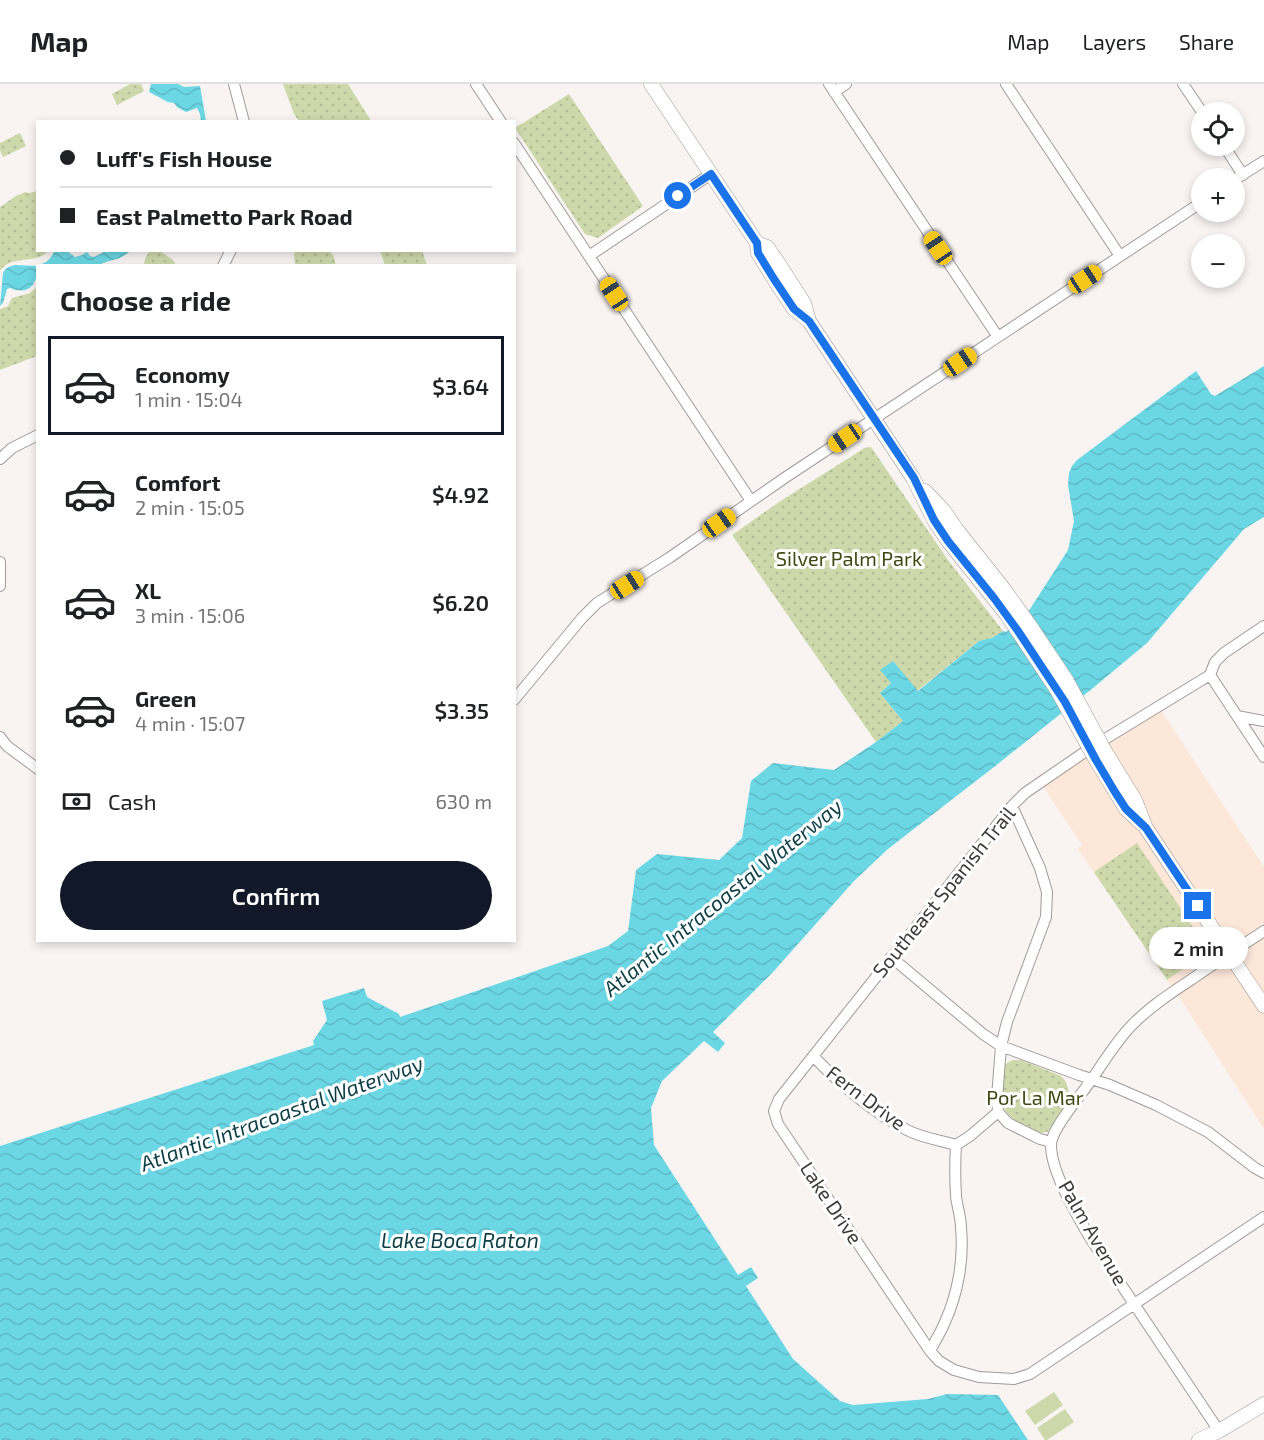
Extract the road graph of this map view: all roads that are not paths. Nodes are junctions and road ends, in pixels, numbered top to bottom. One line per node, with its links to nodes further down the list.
1 (234, 84): 9 (street)
2 (476, 84): 10 (street)
3 (651, 84): 14 (main road)
4 (846, 84): 7 (street)
5 (1006, 84): 17 (street)
6 (1183, 84): 8 (street)
7 (831, 88): 18 (street)
8 (1195, 102)
9 (243, 120)
10 (500, 120)
11 (516, 146): 16 (street)
12 (1264, 161): 13 (street)
13 (1245, 173)
14 (711, 174): 16 (street); 19 (main road)
15 (1191, 209): 17 (street)
16 (589, 256): 22 (street)
17 (1120, 256): 18 (street)
18 (998, 337): 19 (street)
19 (874, 419): 22 (street); 31 (main road, bridge)
20 (36, 436): 21 (street)
21 (0, 459)
22 (751, 501): 27 (street)
23 (0, 562): 24 (street)
24 (0, 586)
25 (1264, 626): 26 (street)
26 (1209, 675): 28 (street); 31 (street, Southeast Spanish Trail)
27 (516, 698)
28 (1237, 716): 29 (street); 32 (street)
29 (1264, 721)
30 (0, 737): 33 (street)
31 (1098, 753): 34 (street, Southeast Spanish Trail); 36 (main road)
32 (1264, 757)
33 (36, 768)
34 (1012, 806): 37 (street, Southeast Spanish Trail); 39 (street)
35 (1264, 931): 36 (street)
36 (1229, 954): 38 (main road); 41 (street)
37 (891, 957): 39 (street); 40 (street, Southeast Spanish Trail)
38 (1264, 1006)
39 (1001, 1046): 41 (street); 42 (street)
40 (813, 1056): 44 (street, Fern Drive); 48 (street, Lake Drive)
41 (1092, 1080): 43 (street); 45 (street)
42 (998, 1112): 43 (street); 44 (street)
43 (1051, 1142): 47 (street, Palm Avenue)
44 (956, 1145): 48 (street)
45 (1264, 1173)
46 (1264, 1216): 47 (street, Lake Drive)
47 (1135, 1304): 48 (street, Lake Drive); 50 (street, Palm Avenue)
48 (930, 1351)
49 (1264, 1404): 50 (main road)
50 (1220, 1431): 51 (main road)
51 (1199, 1440)

